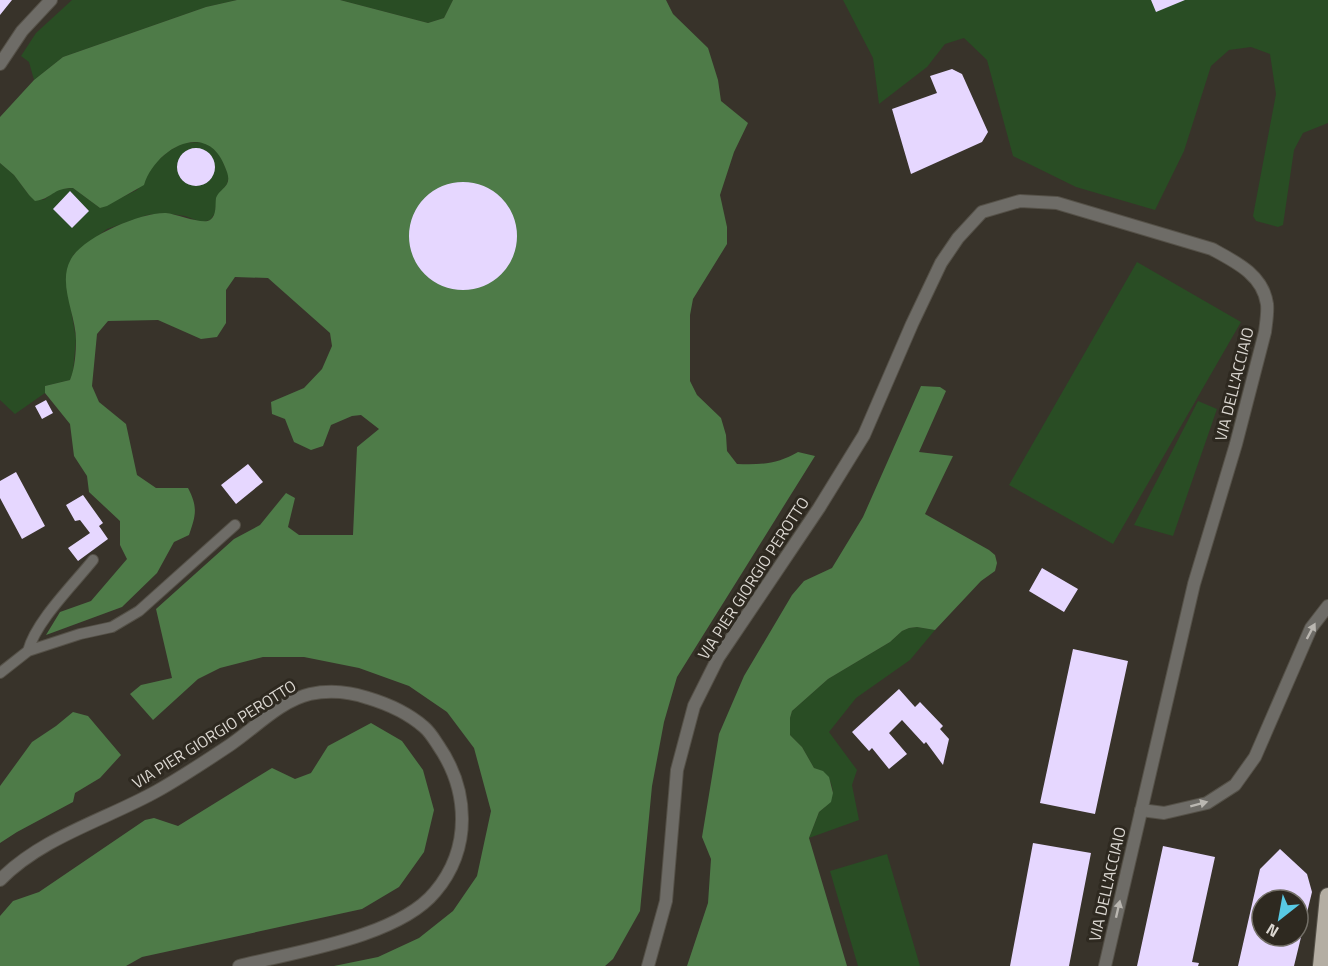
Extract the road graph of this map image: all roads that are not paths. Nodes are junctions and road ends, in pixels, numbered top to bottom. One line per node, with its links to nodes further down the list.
1 (51, 0): 2 (street)
2 (0, 64)
3 (941, 263): 9 (street, VIA DELL'ACCIAIO); 13 (street, VIA PIER GIORGIO PEROTTO)
4 (235, 525): 7 (lane)
5 (93, 560): 7 (lane)
6 (1328, 606): 9 (street, VIA DELL'ACCIAIO, one-way to 6)
7 (28, 651): 8 (lane)
8 (0, 673)
9 (1142, 810): 14 (street, VIA DELL'ACCIAIO, one-way to 9)
10 (0, 880): 12 (street, VIA PIER GIORGIO PEROTTO)
11 (1328, 896): 15 (highway)
12 (238, 966)
13 (648, 966)
14 (1105, 966)
15 (1321, 966)

